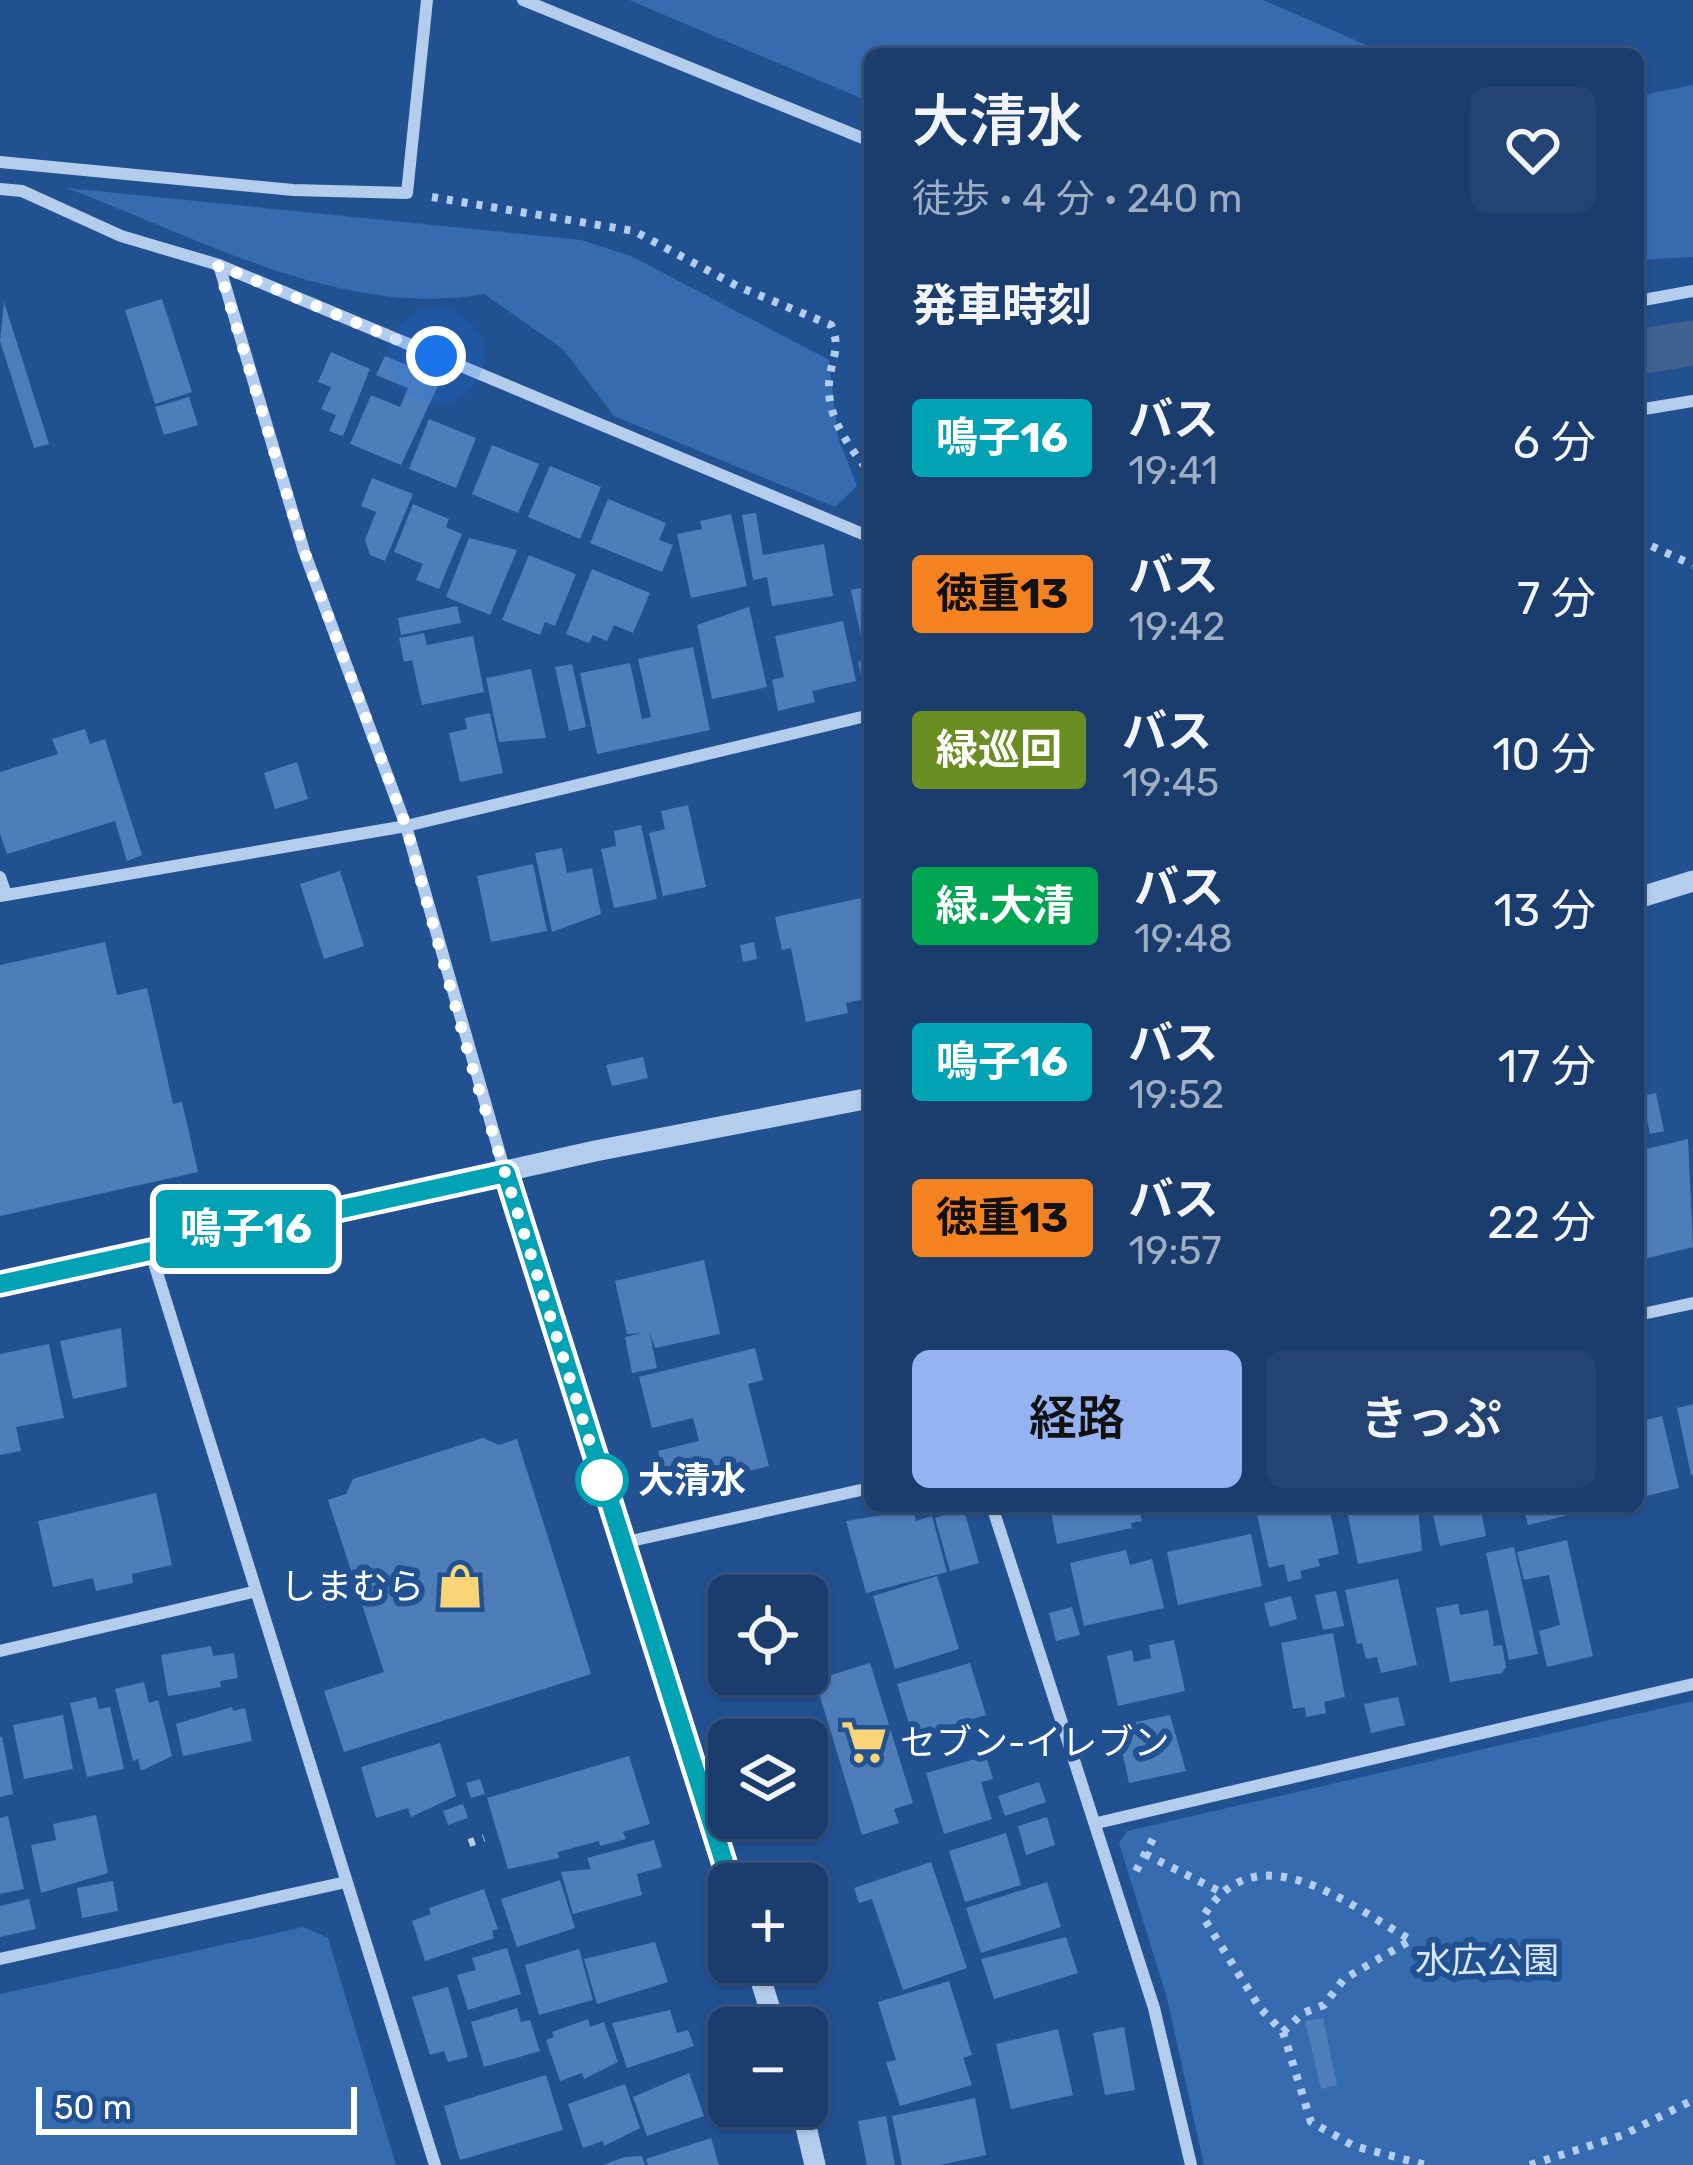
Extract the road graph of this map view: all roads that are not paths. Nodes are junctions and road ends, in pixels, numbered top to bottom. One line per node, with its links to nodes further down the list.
1 (427, 0): 4 (street)
2 (523, 0): 3 (street)
3 (864, 139)
4 (0, 162)
5 (0, 189): 6 (street)
6 (218, 265): 11 (street); 13 (street)
7 (1693, 291): 8 (street)
8 (1644, 301)
9 (1693, 401): 10 (street)
10 (1644, 409)
11 (864, 534)
12 (864, 716): 13 (street)
13 (406, 826): 16 (street); 19 (street)
14 (0, 877): 16 (street)
15 (1693, 881): 17 (street)
16 (3, 896)
17 (1644, 896)
18 (864, 1099): 19 (street)
19 (506, 1173): 20 (street); 26 (street)
20 (150, 1250): 21 (street); 27 (street)
21 (0, 1284)
22 (1693, 1303): 23 (street)
23 (1644, 1314)
24 (864, 1489): 26 (street)
25 (994, 1512): 30 (street)
26 (622, 1543): 31 (street)
27 (253, 1592): 28 (street); 32 (street)
28 (0, 1651)
29 (1693, 1684): 30 (street)
30 (1097, 1823): 37 (street)
31 (723, 1863)
32 (346, 1882): 33 (street); 35 (street)
33 (0, 1959)
34 (806, 2127): 36 (street)
35 (435, 2165)
36 (814, 2165)
37 (1190, 2165)

